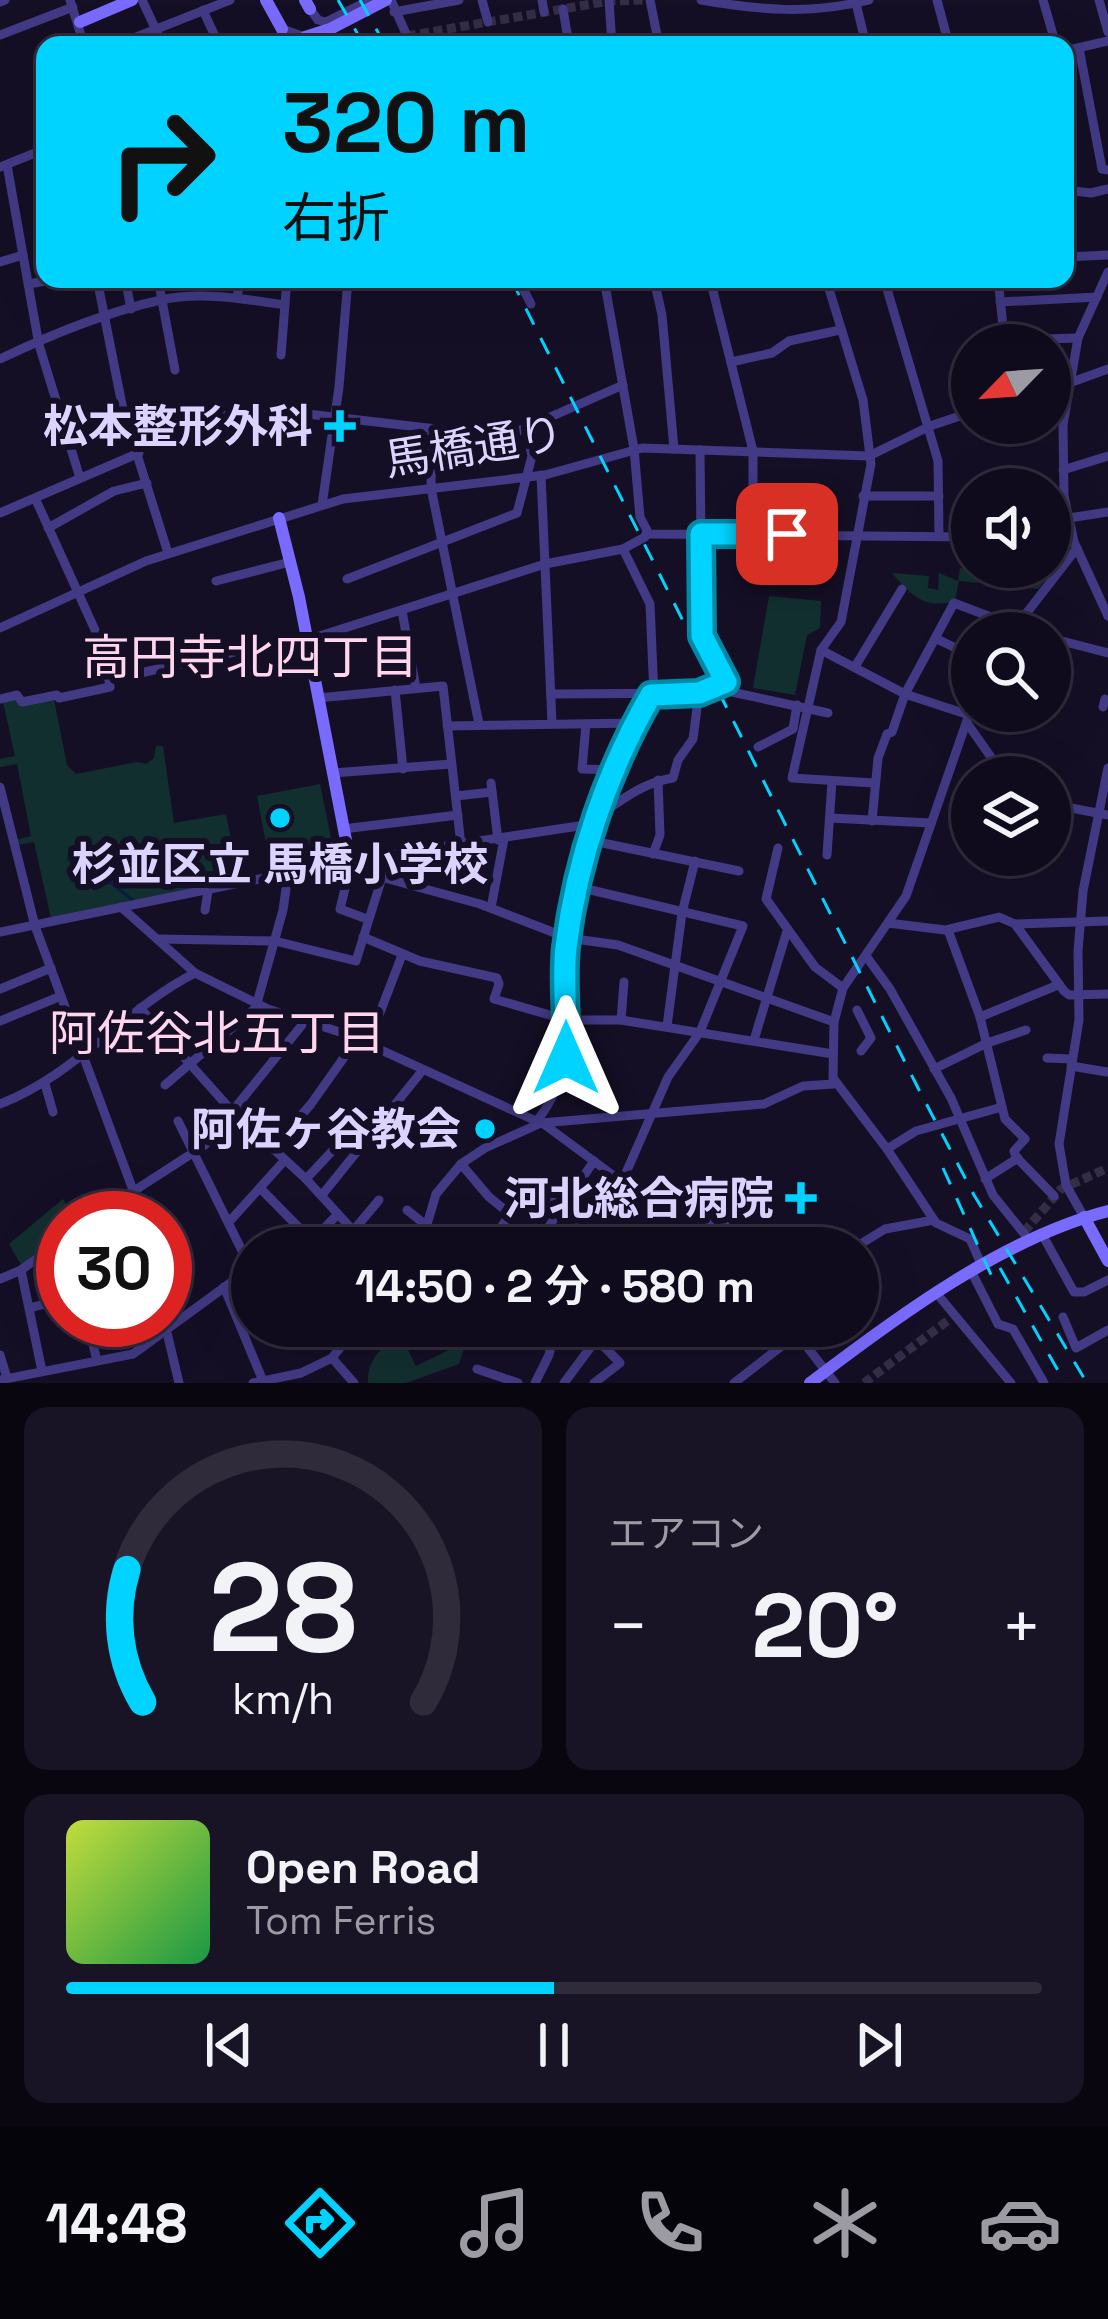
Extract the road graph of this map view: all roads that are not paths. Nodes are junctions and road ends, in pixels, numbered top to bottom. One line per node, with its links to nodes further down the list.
1 (131, 0): 22 (street)
2 (142, 0): 24 (street)
3 (230, 0): 21 (street)
4 (266, 0): 30 (street)
5 (370, 0): 18 (street)
6 (459, 0): 17 (street)
7 (482, 0): 23 (street)
8 (609, 0): 35 (street)
9 (650, 0): 36 (street)
10 (701, 0): 16 (street)
11 (937, 0): 38 (street)
12 (1043, 0): 39 (street)
13 (1099, 0): 40 (street)
14 (864, 1): 19 (street); 37 (street)
15 (71, 3): 22 (street); 25 (street)
16 (736, 3): 19 (street)
17 (391, 4): 32 (street); 33 (street)
18 (307, 5): 31 (street)
19 (809, 6)
20 (563, 9): 34 (street)
21 (203, 10): 24 (street); 29 (street)
22 (80, 22): 26 (street)
23 (488, 22)
24 (156, 29): 27 (street); 28 (street)
25 (0, 35)
26 (82, 36)
27 (140, 36)
28 (160, 36)
29 (215, 36)
30 (289, 36)
31 (292, 36)
32 (293, 36)
33 (407, 36)
34 (568, 36)
35 (611, 36)
36 (657, 36)
37 (866, 36)
38 (947, 36)
39 (1053, 36)
40 (1108, 37): 41 (street)
41 (1079, 48): 42 (street); 45 (street)
42 (1074, 49)
43 (36, 153): 44 (street)
44 (4, 166): 48 (street)
45 (1108, 170)
46 (1108, 189): 47 (street)
47 (1074, 191)
48 (23, 255): 51 (street); 54 (street)
49 (1108, 255): 50 (street)
50 (1074, 257)
51 (0, 262)
52 (1108, 272): 68 (street)
53 (36, 283): 54 (street)
54 (28, 284): 80 (street)
55 (100, 288): 75 (street)
56 (127, 288): 74 (street)
57 (159, 288): 70 (street)
58 (239, 288): 69 (street)
59 (286, 288): 72 (street)
60 (347, 288): 91 (street)
61 (523, 288): 73 (street)
62 (606, 288): 90 (street)
63 (656, 288): 98 (street)
64 (712, 288): 85 (street)
65 (829, 288): 77 (street)
66 (887, 288): 93 (street)
67 (999, 288): 71 (street)
68 (1097, 297): 71 (street); 79 (street)
69 (237, 298): 70 (street); 72 (street)
70 (161, 299): 74 (street); 82 (street)
71 (1000, 302): 76 (street)
72 (285, 304): 83 (street)
73 (531, 304)
74 (131, 309): 75 (street)
75 (105, 318): 80 (street); 96 (street)
76 (1002, 324)
77 (841, 330): 85 (street); 103 (street)
78 (1071, 338): 79 (street)
79 (1078, 338): 86 (street)
80 (38, 341): 84 (street); 107 (street)
81 (187, 348): 82 (street)
82 (171, 351): 87 (street)
83 (281, 355)
84 (0, 359)
85 (731, 362): 100 (street)
86 (1071, 369)
87 (175, 370)
88 (1108, 370): 89 (street)
89 (1071, 384)
90 (623, 385): 94 (street); 97 (street)
91 (335, 416): 95 (street); 96 (street); 113 (street)
92 (951, 418): 93 (street, 馬橋通り)
93 (930, 425): 103 (street, 馬橋通り); 111 (street)
94 (526, 428): 95 (street); 105 (street)
95 (432, 430): 109 (street)
96 (133, 433): 101 (street)
97 (634, 449): 98 (street, 馬橋通り); 106 (street, 馬橋通り); 120 (street)
98 (674, 449): 99 (street, 馬橋通り)
99 (700, 451): 100 (street, 馬橋通り); 122 (street)
100 (753, 452): 103 (street, 馬橋通り); 121 (street)
101 (139, 453): 107 (street); 108 (street)
102 (1108, 455): 104 (street)
103 (869, 456): 110 (street)
104 (1069, 468)
105 (526, 475): 106 (street, 馬橋通り); 109 (street, 馬橋通り); 126 (street)
106 (542, 475): 131 (street)
107 (80, 478): 112 (street)
108 (147, 483): 119 (street); 129 (street)
109 (431, 488): 113 (street, 馬橋通り); 126 (street)
110 (863, 496): 111 (street); 123 (street)
111 (939, 496): 124 (street)
112 (34, 498): 115 (street); 119 (street)
113 (322, 505): 116 (street, 馬橋通り)
114 (1108, 512): 117 (street)
115 (0, 513)
116 (279, 518): 129 (street, 馬橋通り); 130 (street)
117 (1071, 523)
118 (1071, 527): 127 (street)
119 (48, 528): 135 (street)
120 (647, 531): 122 (street); 128 (street)
121 (753, 533): 122 (street); 123 (street)
122 (701, 534): 150 (street)
123 (856, 535): 124 (street); 146 (street)
124 (939, 535): 125 (street)
125 (951, 535)
126 (441, 544): 132 (street); 136 (street)
127 (1077, 548): 139 (street); 140 (street)
128 (623, 549): 131 (street); 156 (street)
129 (168, 553): 135 (street, 馬橋通り)
130 (290, 562): 133 (street); 142 (street)
131 (545, 564): 136 (street); 154 (street)
132 (346, 579)
133 (216, 581)
134 (902, 589): 148 (street)
135 (79, 592): 141 (street, 馬橋通り); 149 (street)
136 (455, 595): 137 (street); 164 (street)
137 (402, 611): 142 (street); 151 (street)
138 (974, 612): 143 (street)
139 (1027, 612)
140 (1108, 616)
141 (0, 628)
142 (306, 638): 149 (street); 157 (street)
143 (938, 639): 145 (street); 155 (street)
144 (1071, 643): 147 (street)
145 (951, 646)
146 (821, 650): 148 (street); 159 (street)
147 (1108, 653)
148 (856, 665): 155 (street)
149 (109, 680): 158 (street)
150 (726, 682): 153 (street); 159 (street)
151 (416, 688): 152 (street); 166 (street)
152 (395, 690): 157 (street); 171 (street)
153 (699, 693): 156 (street); 174 (street)
154 (551, 694): 156 (street); 162 (street)
155 (905, 694): 160 (street); 176 (street)
156 (653, 695): 163 (street)
157 (318, 698): 173 (street)
158 (0, 699)
159 (803, 706): 161 (street); 168 (street); 175 (street)
160 (951, 708)
161 (828, 713)
162 (552, 723): 164 (street); 165 (street)
163 (636, 723): 165 (street); 172 (street)
164 (479, 724): 166 (street)
165 (586, 724): 172 (street)
166 (447, 726): 169 (street)
167 (963, 732): 185 (street)
168 (758, 747)
169 (451, 764): 171 (street); 178 (street)
170 (1108, 768): 180 (street)
171 (403, 769): 173 (street)
172 (615, 770): 183 (street)
173 (333, 773): 186 (street)
174 (658, 780): 183 (street); 192 (street)
175 (832, 781): 176 (street); 182 (street)
176 (874, 783): 184 (street)
177 (0, 787): 187 (street)
178 (456, 796): 181 (street); 188 (street)
179 (1071, 808): 180 (street)
180 (1103, 814): 210 (street)
181 (458, 815): 186 (street); 190 (street)
182 (830, 818): 184 (street); 194 (street)
183 (594, 820): 188 (street); 189 (street)
184 (872, 821): 185 (street)
185 (932, 824): 211 (street)
186 (344, 829): 195 (street)
187 (6, 840): 213 (street)
188 (501, 840): 190 (street); 205 (street)
189 (588, 840): 192 (street); 202 (street)
190 (461, 845): 193 (street)
191 (778, 848): 215 (street)
192 (653, 854): 196 (street)
193 (388, 855): 195 (street); 200 (street)
194 (827, 855)
195 (351, 860): 197 (street); 208 (street)
196 (695, 861): 198 (street); 207 (street)
197 (322, 867): 199 (street); 201 (street)
198 (739, 871)
199 (288, 875): 203 (street); 220 (street)
200 (381, 877): 205 (street); 208 (street)
201 (315, 884)
202 (578, 886): 207 (street); 218 (street)
203 (208, 891): 204 (street); 206 (street)
204 (121, 907): 213 (street); 219 (street)
205 (490, 908): 218 (street)
206 (205, 910)
207 (682, 914): 223 (street); 226 (street)
208 (368, 919): 217 (street)
209 (1108, 921): 210 (street)
210 (1080, 922): 212 (street); 232 (street)
211 (888, 923): 214 (street); 222 (street)
212 (1015, 924): 214 (street); 228 (street)
213 (35, 926): 216 (street); 224 (street)
214 (948, 930): 238 (street)
215 (787, 931): 229 (street); 234 (street)
216 (0, 932)
217 (363, 937): 220 (street); 221 (street)
218 (568, 938): 223 (street); 242 (street)
219 (159, 939): 220 (street); 225 (street)
220 (275, 941): 235 (street)
221 (402, 955): 242 (street); 248 (street)
222 (866, 956): 229 (street); 256 (street)
223 (676, 965): 226 (street); 244 (street)
224 (51, 968): 230 (street); 233 (street)
225 (195, 973): 235 (street); 236 (street)
226 (720, 980): 234 (street); 246 (street)
227 (624, 982): 240 (street)
228 (1058, 985): 232 (street); 238 (street)
229 (843, 988): 243 (street)
230 (0, 989)
231 (1108, 994): 232 (street)
232 (1078, 995): 254 (street)
233 (61, 996): 241 (street); 252 (street)
234 (769, 997): 243 (street); 247 (street)
235 (258, 1004): 239 (street); 255 (street)
236 (140, 1008): 252 (street); 255 (street)
237 (857, 1010): 250 (street)
238 (980, 1017): 249 (street)
239 (306, 1020): 248 (street); 264 (street)
240 (621, 1020): 242 (street); 244 (street)
241 (0, 1021)
242 (567, 1021): 269 (street)
243 (834, 1022): 251 (street)
244 (667, 1026): 246 (street)
245 (1026, 1030): 249 (street)
246 (700, 1032): 247 (street); 266 (street)
247 (754, 1040): 251 (street)
248 (362, 1041): 257 (street); 271 (street)
249 (987, 1043): 256 (street); 263 (street)
250 (860, 1051)
251 (833, 1054): 260 (street)
252 (85, 1055): 259 (street); 282 (street)
253 (1047, 1058): 254 (street)
254 (1072, 1062): 258 (street); 292 (street)
255 (190, 1064): 261 (street); 264 (street)
256 (934, 1070): 267 (street)
257 (422, 1071): 269 (street); 283 (street)
258 (1107, 1072)
259 (45, 1084): 262 (street); 265 (street)
260 (834, 1084): 266 (street); 272 (street)
261 (166, 1085)
262 (0, 1104)
263 (1002, 1107): 267 (street); 274 (street)
264 (232, 1111): 271 (street); 273 (street)
265 (53, 1112)
266 (652, 1112): 269 (street); 280 (street)
267 (961, 1119): 272 (street); 279 (street)
268 (178, 1121): 273 (street)
269 (541, 1124): 276 (street); 277 (street)
270 (335, 1148): 278 (street)
271 (272, 1149): 275 (street)
272 (887, 1149): 295 (street)
273 (193, 1154): 282 (street); 293 (street)
274 (1018, 1158): 279 (street); 284 (street)
275 (284, 1160): 278 (street); 281 (street)
276 (594, 1161): 280 (street); 286 (street)
277 (461, 1164): 291 (street); 296 (street)
278 (306, 1179): 283 (street)
279 (985, 1179): 309 (street)
280 (621, 1181): 294 (street); 304 (street)
281 (260, 1188): 293 (street); 298 (street)
282 (134, 1190)
283 (322, 1195): 290 (street)
284 (1054, 1196)
285 (379, 1200): 301 (street)
286 (562, 1205): 291 (street); 303 (street)
287 (738, 1206): 307 (street)
288 (407, 1210): 296 (street)
289 (1108, 1210): 292 (street)
290 (338, 1214): 299 (street); 300 (street)
291 (510, 1214): 302 (street)
292 (1084, 1217): 309 (street); 311 (street)
293 (229, 1222): 297 (street)
294 (707, 1222): 305 (street); 306 (street)
295 (935, 1222): 308 (street); 313 (street)
296 (427, 1226)
297 (231, 1227)
298 (293, 1227)
299 (325, 1227)
300 (349, 1227)
301 (355, 1227)
302 (501, 1227)
303 (548, 1227)
304 (576, 1227)
305 (701, 1227)
306 (712, 1227)
307 (721, 1227)
308 (879, 1233)
309 (1036, 1239): 313 (street); 315 (street)
310 (36, 1259): 312 (street)
311 (1108, 1261)
312 (21, 1270): 314 (street); 320 (street)
313 (977, 1270): 318 (street); 341 (street)
314 (0, 1279)
315 (1108, 1280)
316 (231, 1282): 317 (street)
317 (224, 1287): 321 (street); 342 (street)
318 (938, 1295): 338 (street); 351 (street)
319 (36, 1306): 320 (street)
320 (29, 1308): 337 (street)
321 (192, 1308)
322 (1064, 1317): 323 (street)
323 (1108, 1330)
324 (94, 1347): 335 (street)
325 (143, 1347): 335 (street)
326 (170, 1347): 343 (street)
327 (341, 1347): 334 (street)
328 (551, 1347): 346 (street)
329 (591, 1347): 347 (street)
330 (603, 1347): 348 (street)
331 (775, 1347): 349 (street)
332 (807, 1347): 338 (street)
333 (0, 1355): 340 (street)
334 (332, 1358): 339 (street); 344 (street)
335 (97, 1360): 337 (street)
336 (477, 1369): 345 (street)
337 (42, 1371): 340 (street)
338 (831, 1377): 350 (street)
339 (302, 1378): 342 (street)
340 (4, 1379)
341 (1039, 1381)
342 (258, 1382)
343 (179, 1383)
344 (354, 1383)
345 (518, 1383)
346 (535, 1383)
347 (564, 1383)
348 (594, 1383)
349 (734, 1383)
350 (810, 1383)
351 (1011, 1383)

